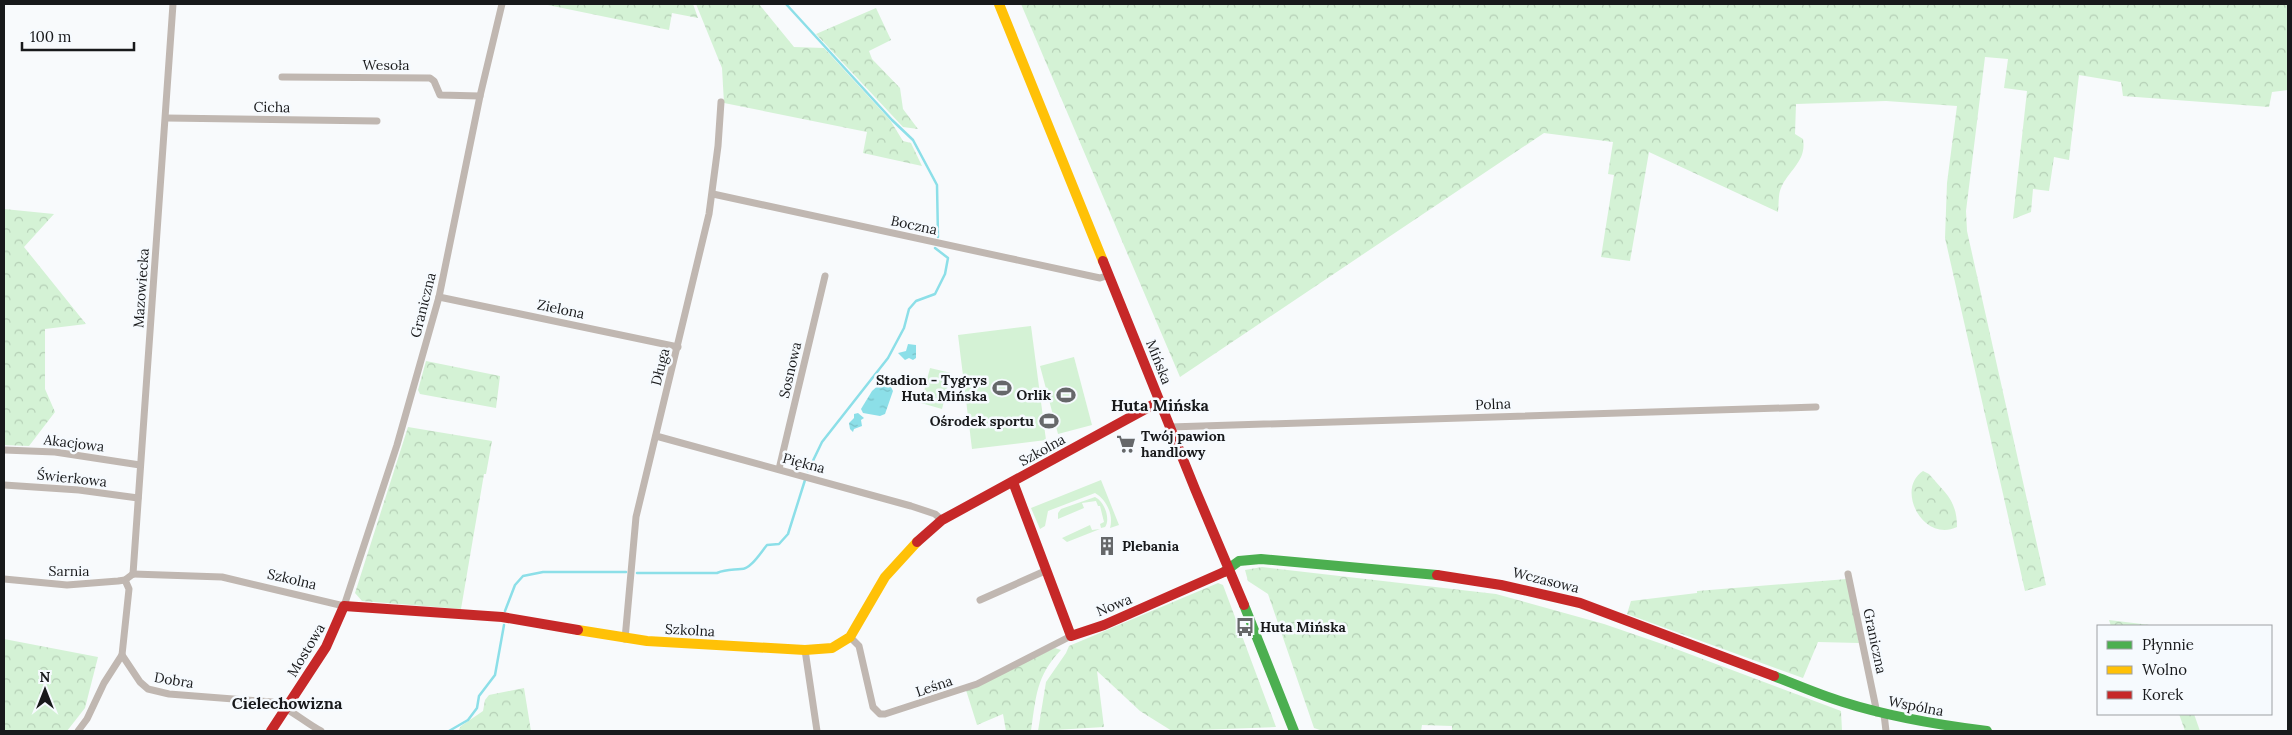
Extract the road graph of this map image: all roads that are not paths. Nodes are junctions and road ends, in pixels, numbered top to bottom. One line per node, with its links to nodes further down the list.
1 (173, 4): 7 (street, Mazowiecka)
2 (502, 4): 5 (street, Graniczna)
3 (999, 4): 10 (street, Mińska)
4 (282, 77): 5 (street, Wesoła)
5 (480, 96): 12 (street, Graniczna)
6 (721, 102): 9 (street, Długa)
7 (166, 118): 8 (street, Cicha); 19 (street, Mazowiecka)
8 (377, 121)
9 (713, 194): 10 (street, Boczna); 13 (street, Długa)
10 (1109, 275): 14 (street, Mińska)
11 (825, 276): 20 (street, Sosnowa)
12 (439, 297): 13 (street, Zielona); 32 (street, Graniczna)
13 (678, 347): 17 (street, Długa)
14 (1160, 400): 16 (street, Mińska); 21 (street, Szkolna)
15 (1816, 407): 16 (street, Polna)
16 (1170, 426): 25 (street, Mińska)
17 (656, 436): 20 (street, Piękna); 35 (street, Długa)
18 (4, 450): 19 (street, Akacjowa)
19 (140, 465): 23 (street, Mazowiecka)
20 (780, 469): 24 (street, Piękna)
21 (1012, 482): 24 (street, Szkolna); 26 (street)
22 (4, 485): 23 (street, Świerkowa)
23 (138, 498): 27 (street, Mazowiecka)
24 (942, 520): 34 (street, Szkolna)
25 (1230, 568): 33 (street, Nowa); 38 (street, Wczasowa); 46 (street, Mińska)
26 (1045, 571): 31 (street); 33 (street)
27 (133, 574): 30 (street); 32 (street, Szkolna)
28 (1848, 574): 40 (street, Graniczna)
29 (4, 579): 30 (street, Sarnia)
30 (125, 580): 37 (street)
31 (980, 600)
32 (344, 606): 35 (street, Szkolna); 39 (street, Mostowa)
33 (1071, 636): 34 (street, Leśna)
34 (850, 637): 36 (street, Szkolna)
35 (625, 639): 36 (street, Szkolna)
36 (805, 650): 45 (street)
37 (122, 654): 39 (street, Dobra); 42 (street)
38 (1842, 702): 40 (street, Wspólna)
39 (284, 708): 43 (street, Mostowa); 44 (street, Dobra)
40 (1880, 713): 41 (street, Wspólna); 47 (street, Graniczna)
41 (1937, 728): 48 (street, Wspólna)
42 (78, 731)
43 (271, 731)
44 (321, 731)
45 (817, 731)
46 (1294, 731)
47 (1886, 731)
48 (1987, 731)

